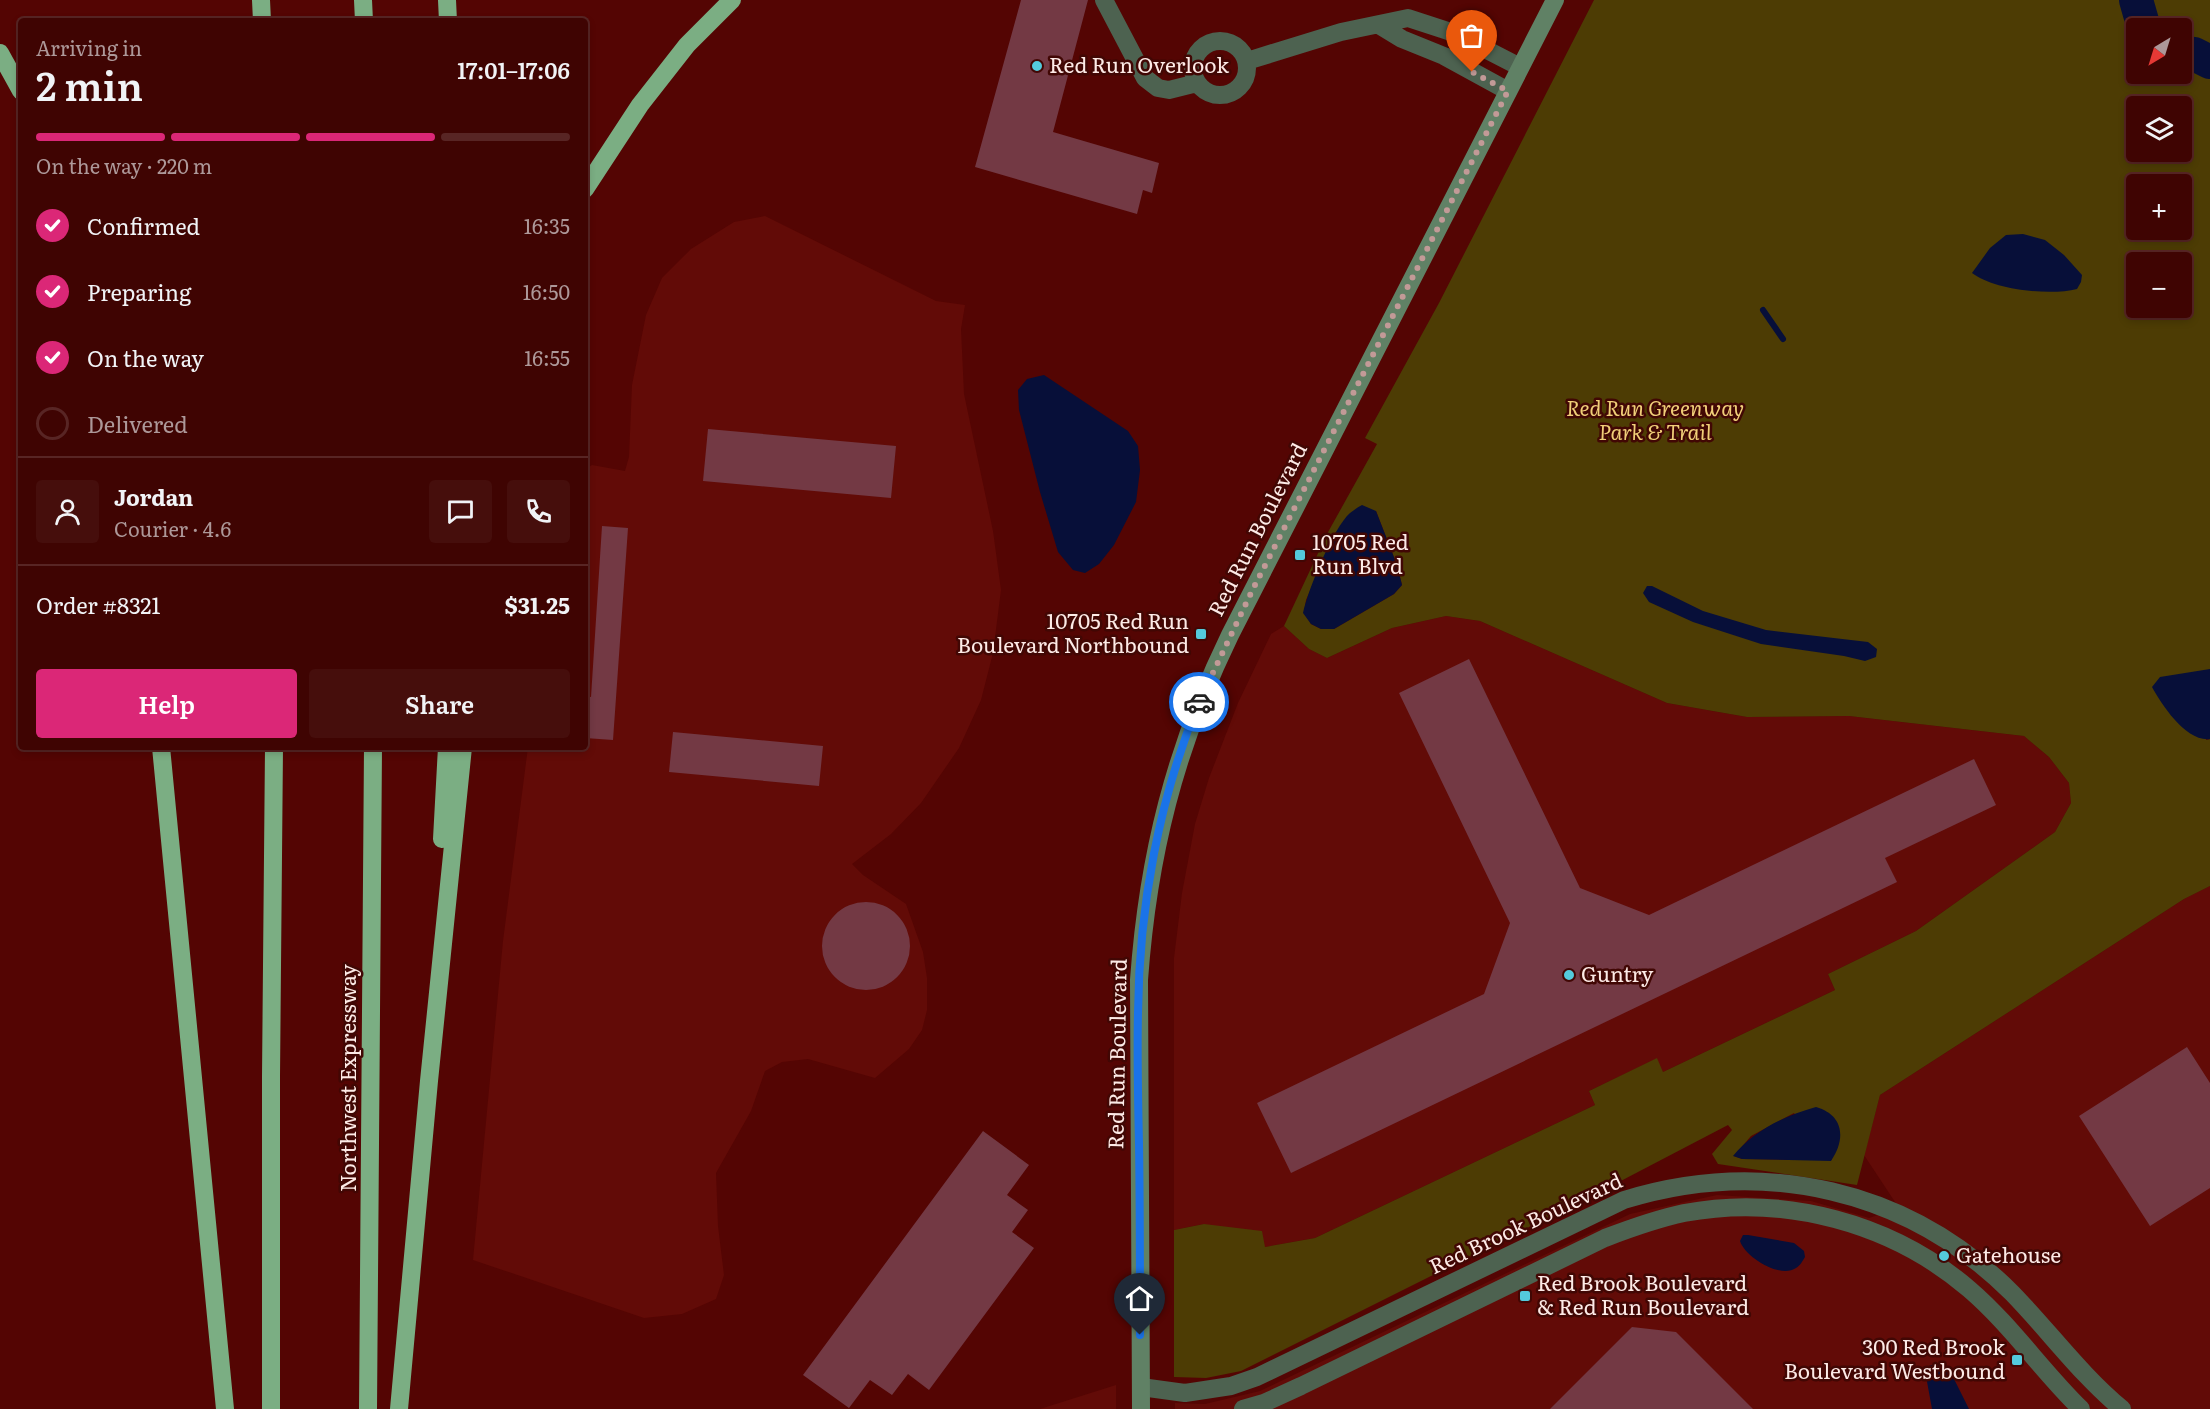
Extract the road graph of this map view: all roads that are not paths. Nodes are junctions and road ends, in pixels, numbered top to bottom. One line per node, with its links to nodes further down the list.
1 (261, 0): 7 (highway)
2 (363, 0): 8 (highway)
3 (447, 0): 9 (highway)
4 (732, 0): 17 (highway)
5 (1104, 0): 14 (street)
6 (1555, 0): 13 (main road, Red Run Boulevard)
7 (262, 18)
8 (364, 18)
9 (448, 18)
10 (1379, 25): 12 (street); 13 (street); 16 (street)
11 (0, 53): 15 (highway)
12 (1247, 61): 14 (street); 14 (street)
13 (1520, 67): 16 (main road, Red Run Boulevard)
14 (1197, 83)
15 (18, 86)
16 (1508, 91): 24 (main road, Red Run Boulevard)
17 (588, 184)
18 (161, 750): 25 (highway)
19 (274, 750): 26 (highway)
20 (373, 750): 27 (highway, Northwest Expressway)
21 (447, 750): 23 (highway)
22 (463, 750): 23 (highway)
23 (429, 1081): 28 (highway)
24 (1141, 1387): 29 (main road, Red Run Boulevard); 32 (street, Red Brook Boulevard)
25 (225, 1409)
26 (271, 1409)
27 (368, 1409)
28 (399, 1409)
29 (1141, 1409)
30 (1243, 1409): 31 (street)
31 (2081, 1409)
32 (2122, 1409)

